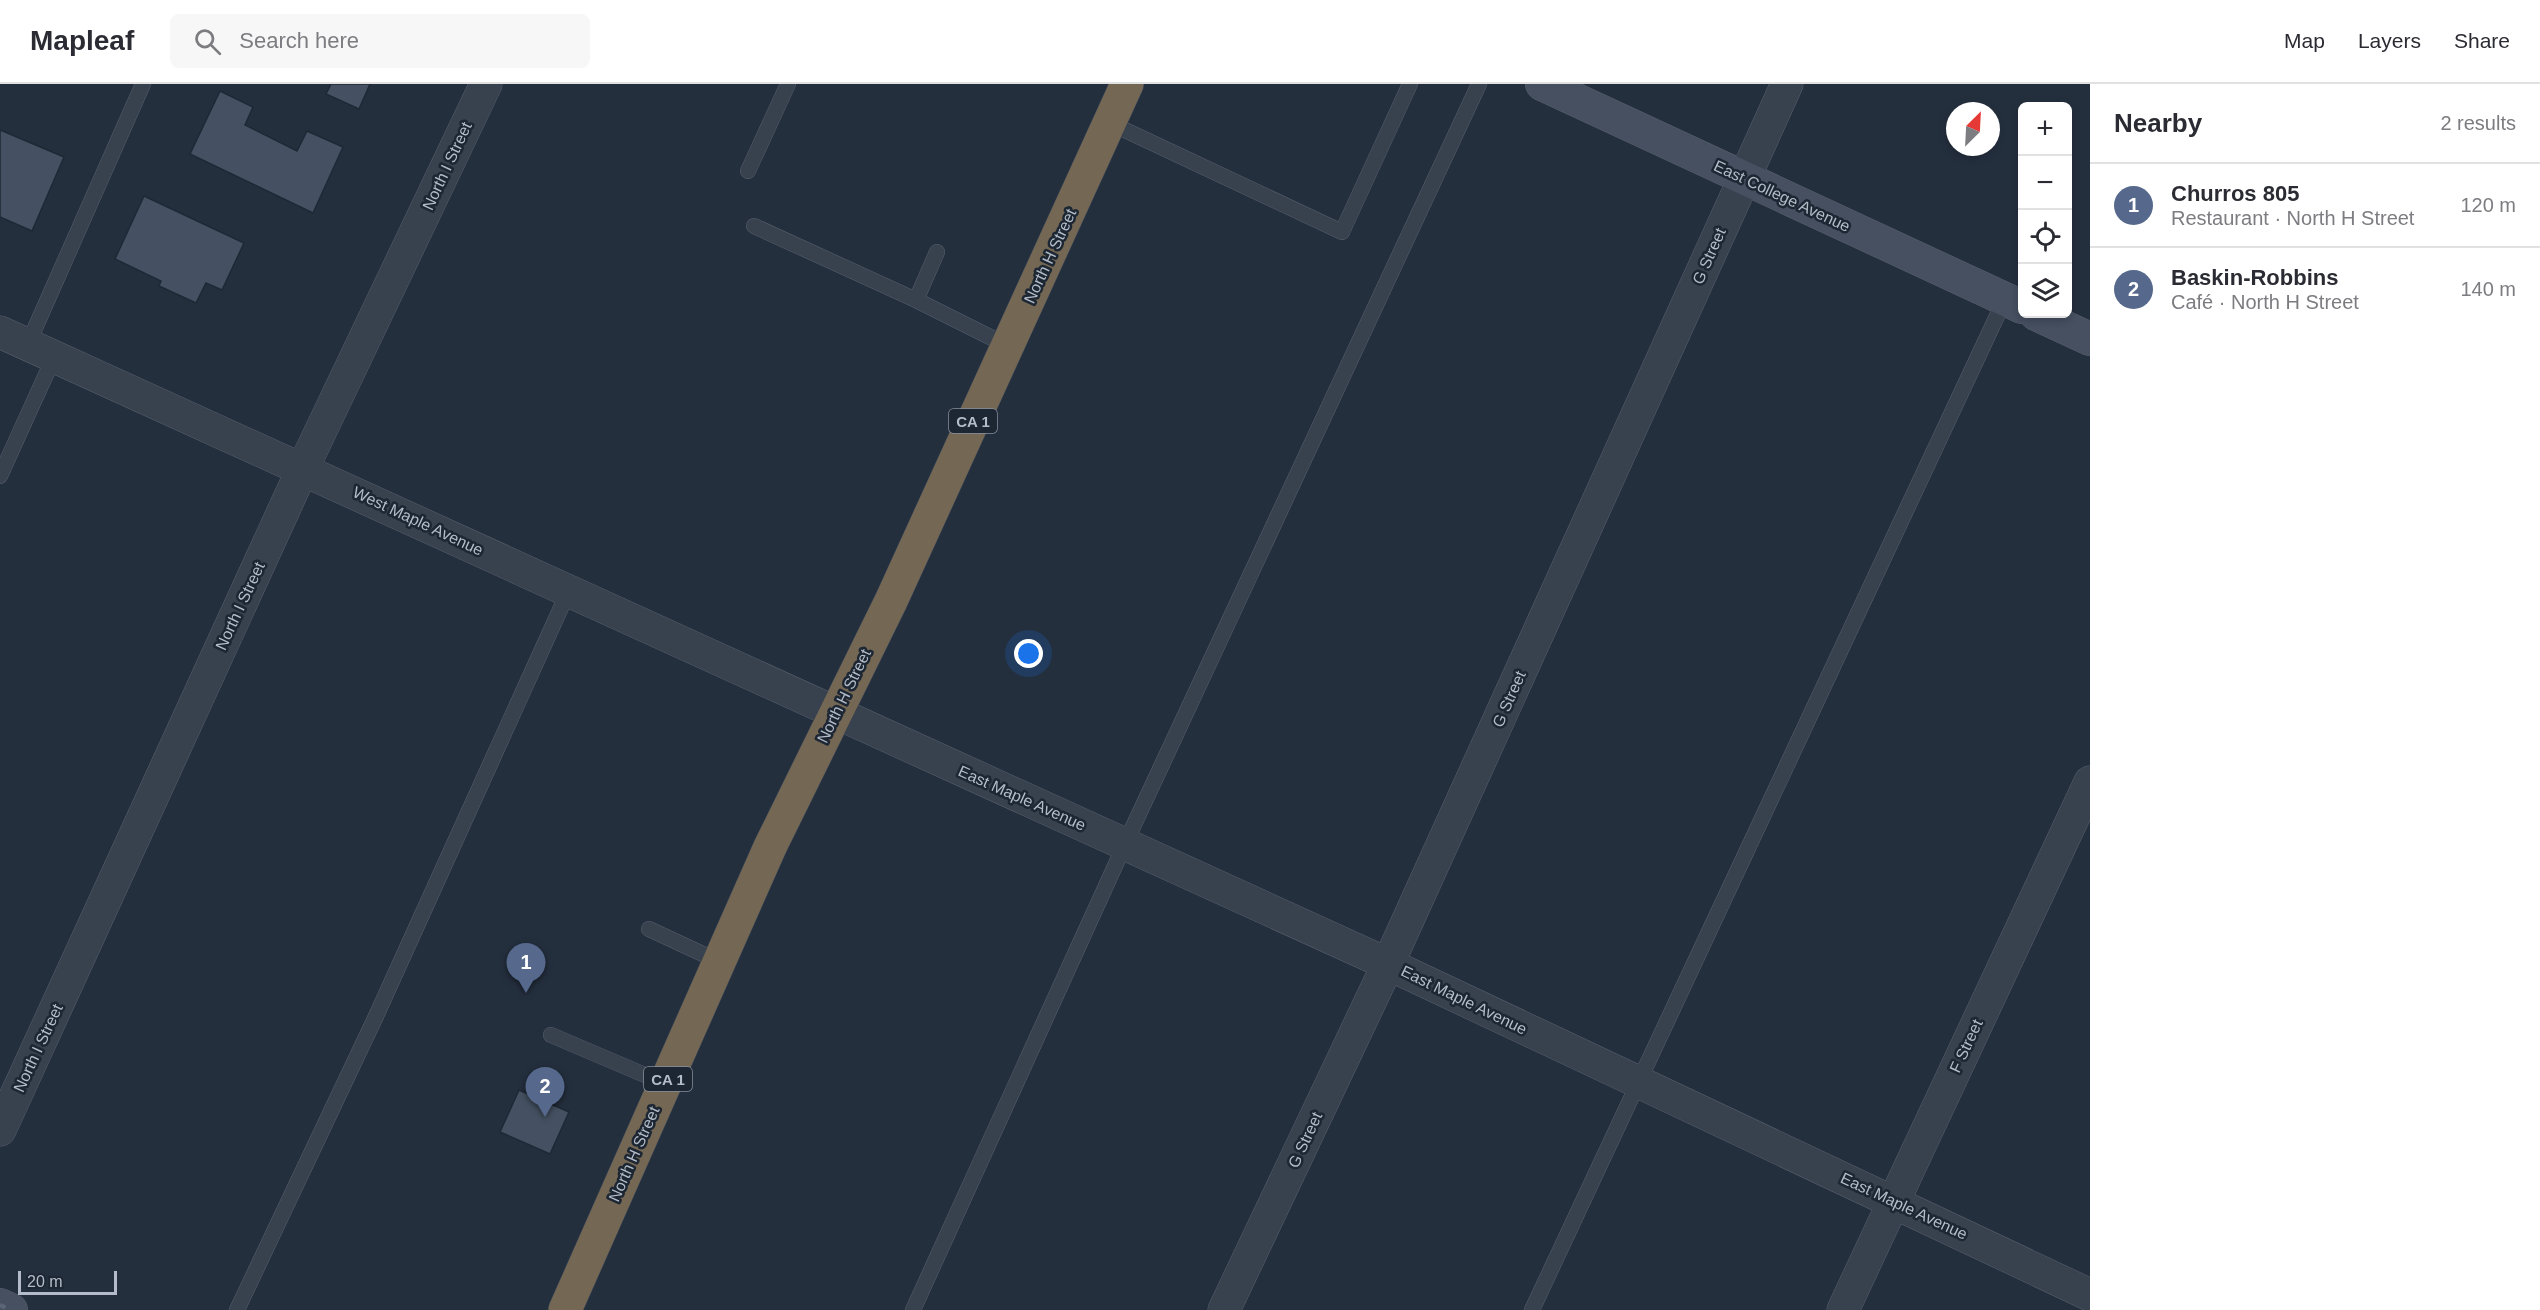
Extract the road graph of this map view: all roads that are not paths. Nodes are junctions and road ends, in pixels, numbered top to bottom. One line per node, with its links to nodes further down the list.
1 (143, 84): 18 (lane)
2 (486, 84): 20 (street, North I Street)
3 (789, 84): 10 (lane)
4 (1127, 84): 9 (highway, North H Street / CA 1)
5 (1410, 84): 9 (lane)
6 (1479, 84): 25 (lane)
7 (1542, 84): 11 (street, East College Avenue)
8 (1787, 84): 11 (street, G Street)
9 (1110, 123): 19 (highway, North H Street / CA 1)
10 (748, 171)
11 (1745, 178): 15 (street, East College Avenue); 28 (street, G Street)
12 (754, 226): 14 (lane)
13 (937, 252): 14 (lane)
14 (916, 300): 19 (lane)
15 (2014, 303): 31 (lane)
16 (2045, 318): 17 (street)
17 (2090, 339)
18 (27, 344): 20 (street, West Maple Avenue); 21 (lane)
19 (1008, 346): 23 (highway, North H Street / CA 1)
20 (303, 468): 22 (street, West Maple Avenue); 32 (street, North I Street)
21 (0, 476)
22 (569, 590): 23 (street, West Maple Avenue); 37 (lane)
23 (835, 712): 25 (street, East Maple Avenue); 27 (highway, North H Street / CA 1)
24 (2090, 782): 33 (street, F Street)
25 (1125, 844): 28 (street, East Maple Avenue); 39 (lane)
26 (650, 929): 27 (lane)
27 (720, 962): 30 (highway, North H Street / CA 1)
28 (1388, 964): 31 (street, East Maple Avenue); 40 (street, G Street)
29 (551, 1035): 30 (lane)
30 (666, 1084): 38 (highway, North H Street / CA 1)
31 (1639, 1084): 33 (street, East Maple Avenue); 41 (lane)
32 (0, 1130)
33 (1893, 1200): 34 (street, East Maple Avenue); 42 (street, F Street)
34 (2090, 1295)
35 (0, 1305): 36 (street)
36 (11, 1310)
37 (237, 1310)
38 (565, 1310)
39 (913, 1310)
40 (1224, 1310)
41 (1532, 1310)
42 (1843, 1310)

